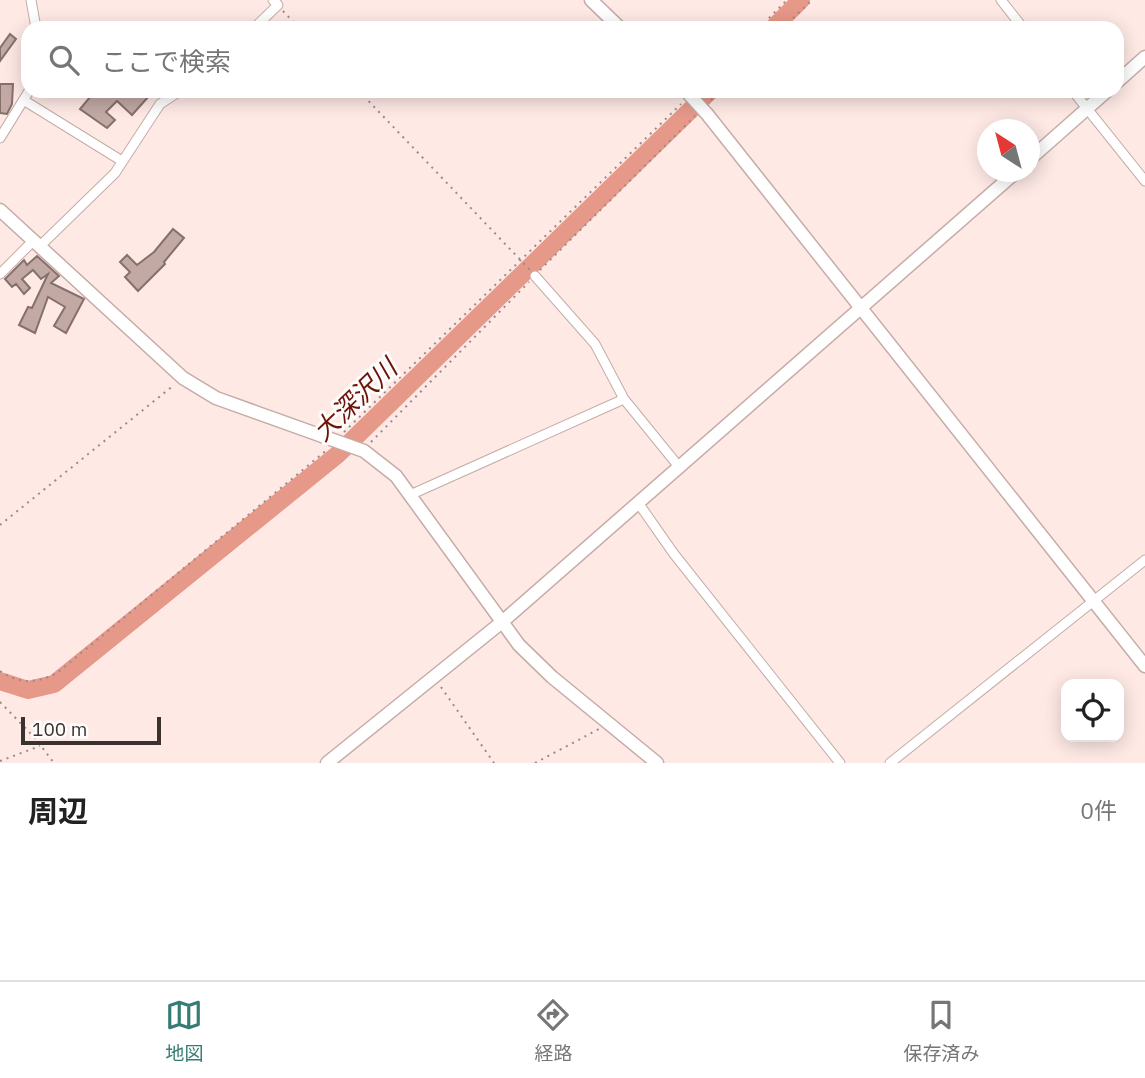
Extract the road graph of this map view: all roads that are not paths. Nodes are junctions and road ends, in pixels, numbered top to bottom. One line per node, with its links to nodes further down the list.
1 (30, 0): 5 (street)
2 (591, 0): 7 (street)
3 (1001, 0): 8 (street)
4 (275, 3): 6 (street)
5 (34, 21)
6 (260, 21)
7 (613, 21)
8 (1018, 21)
9 (1145, 57): 10 (street)
10 (1124, 76)
11 (26, 98): 16 (street)
12 (169, 98): 20 (street)
13 (693, 98): 27 (street)
14 (1079, 98): 17 (street)
15 (1099, 98): 17 (street)
16 (25, 101): 18 (street); 20 (street)
17 (1087, 108): 19 (street); 21 (street)
18 (0, 138)
19 (1040, 150)
20 (122, 161): 24 (street)
21 (1145, 181)
22 (1005, 182): 27 (street)
23 (0, 210): 24 (street)
24 (36, 244): 25 (street); 30 (street)
25 (0, 274)
26 (535, 276): 28 (street)
27 (861, 308): 29 (street); 33 (street)
28 (624, 399): 29 (street); 30 (street)
29 (680, 468): 31 (street)
30 (410, 495): 34 (street)
31 (639, 504): 34 (street); 38 (street)
32 (1145, 561): 33 (street)
33 (1094, 601): 35 (street); 39 (street)
34 (502, 622): 36 (street); 37 (street)
35 (1145, 666)
36 (327, 763)
37 (657, 763)
38 (840, 763)
39 (890, 763)

